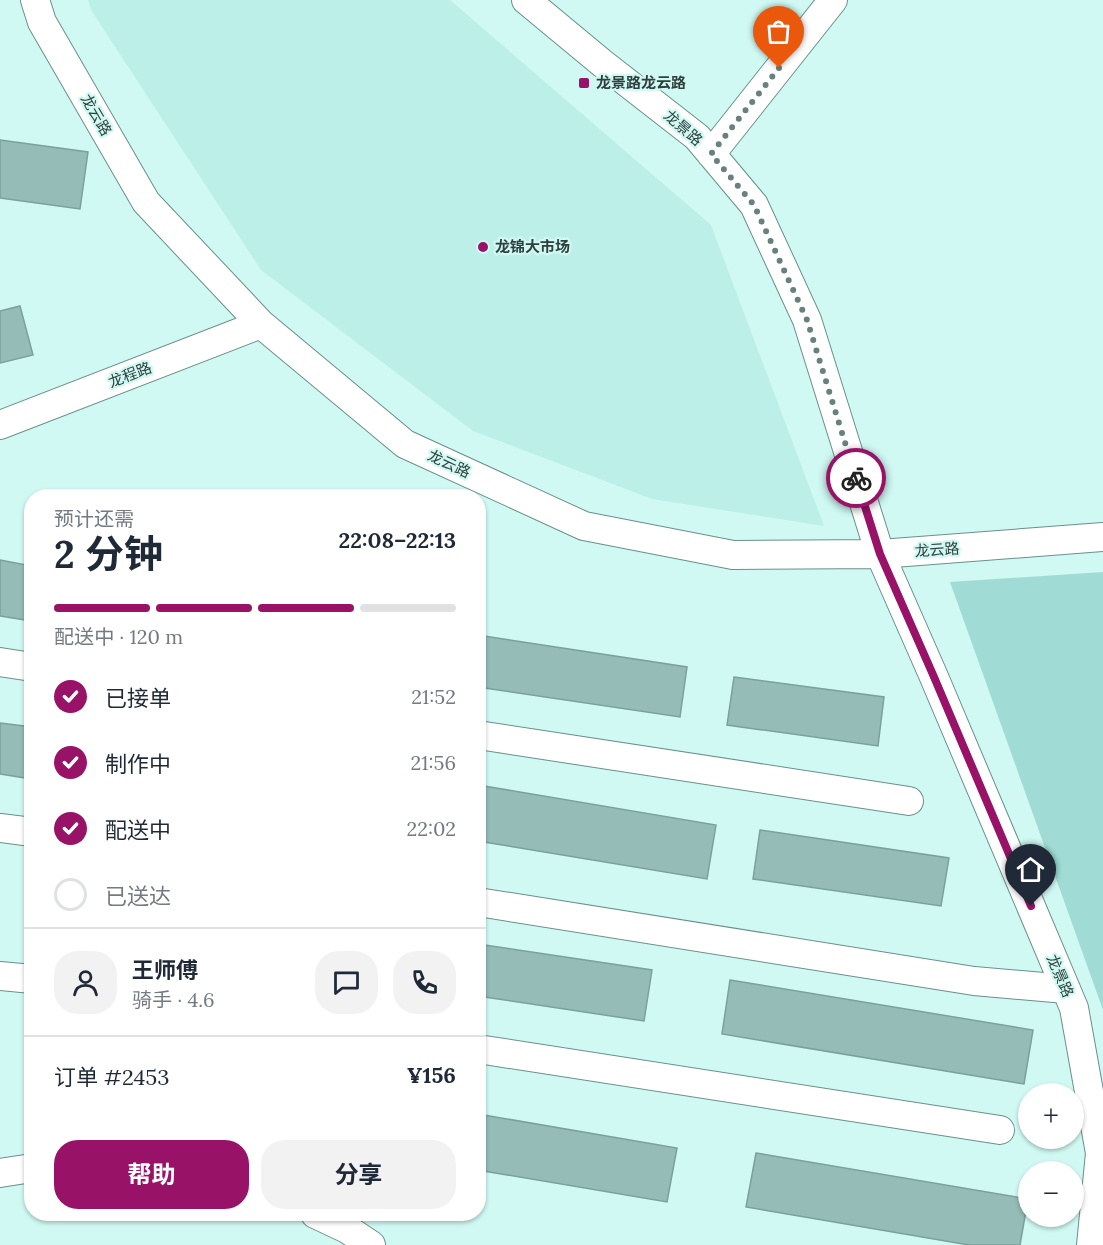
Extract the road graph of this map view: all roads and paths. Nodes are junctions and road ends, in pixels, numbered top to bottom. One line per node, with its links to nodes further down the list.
1 (35, 0): 5 (street, 龙云路)
2 (526, 0): 4 (street, 龙景路)
3 (833, 0): 4 (street)
4 (711, 154): 8 (street, 龙景路)
5 (261, 324): 6 (street, 龙程路); 8 (street, 龙云路)
6 (0, 425)
7 (1103, 537): 8 (street, 龙云路)
8 (880, 554): 18 (street, 龙景路)
9 (0, 662): 10 (street)
10 (24, 666)
11 (486, 736): 12 (street)
12 (909, 801)
13 (0, 828): 14 (street)
14 (24, 831)
15 (486, 903): 18 (street)
16 (0, 976): 17 (street)
17 (24, 979)
18 (1066, 989): 25 (street, 龙景路)
19 (486, 1050): 20 (street)
20 (1000, 1130)
21 (24, 1169): 22 (street)
22 (0, 1173)
23 (331, 1221): 24 (street)
24 (370, 1245)
25 (1091, 1245)

